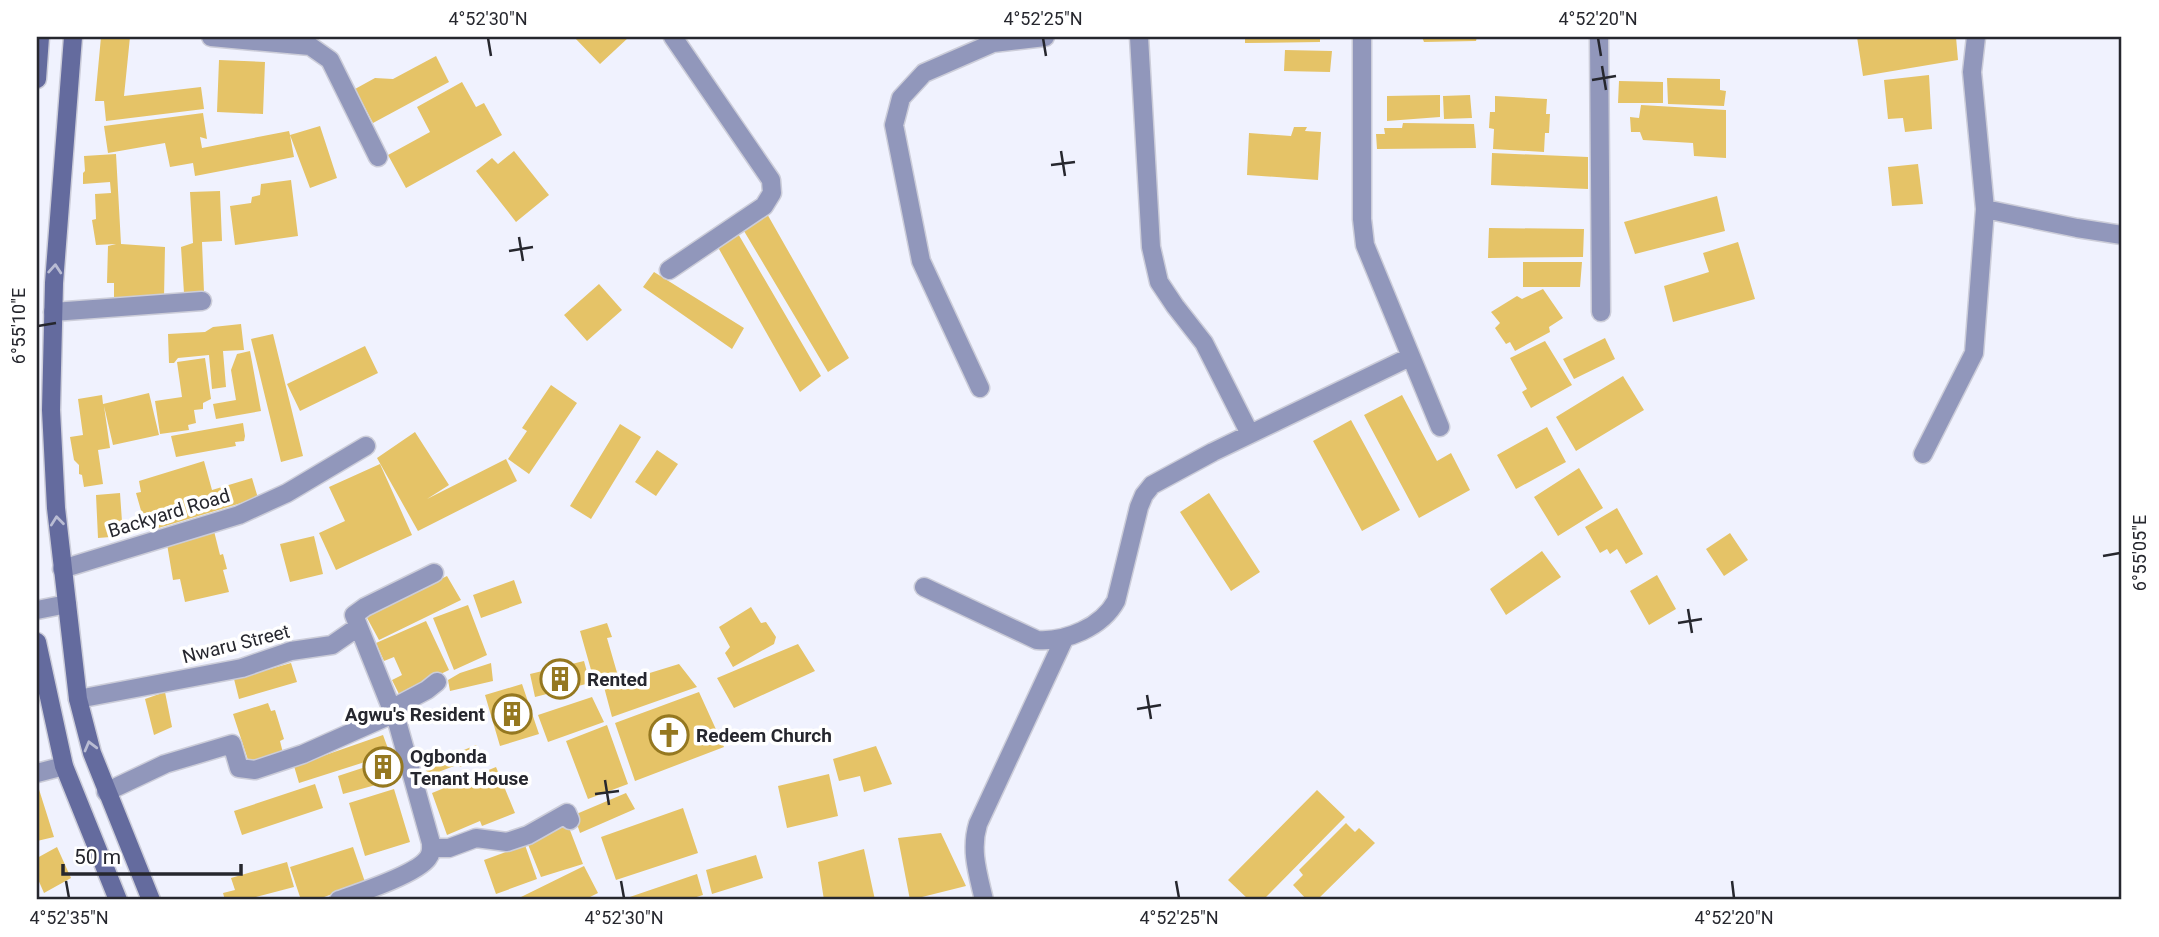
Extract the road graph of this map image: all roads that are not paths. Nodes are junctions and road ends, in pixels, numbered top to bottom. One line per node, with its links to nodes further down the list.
1 (40, 37): 10 (main road)
2 (73, 37): 16 (main road, one-way to 2)
3 (211, 37): 11 (street)
4 (673, 37): 14 (street)
5 (1045, 37): 19 (street)
6 (1139, 37): 21 (street)
7 (1362, 37): 18 (street)
8 (1599, 37): 17 (street)
9 (1976, 37): 12 (street)
10 (37, 79)
11 (378, 157)
12 (1985, 209): 13 (street); 23 (street)
13 (2122, 235)
14 (669, 270)
15 (202, 301): 16 (street)
16 (53, 312): 24 (main road, one-way to 16)
17 (1601, 312)
18 (1410, 357): 20 (street); 21 (street)
19 (981, 388)
20 (1440, 427)
21 (1250, 434): 30 (street)
22 (366, 446): 24 (street, Backyard Road)
23 (1923, 454)
24 (62, 569): 27 (main road)
25 (434, 573): 29 (street)
26 (924, 587): 30 (street)
27 (67, 604): 28 (street); 33 (main road)
28 (37, 610)
29 (358, 627): 33 (street, Nwaru Street); 34 (street)
30 (1065, 637): 43 (street)
31 (37, 642): 35 (main road)
32 (437, 682): 34 (street)
33 (78, 699): 37 (main road, one-way to 33)
34 (392, 712): 37 (street); 39 (street)
35 (64, 766): 36 (street); 40 (main road)
36 (37, 774)
37 (106, 792): 41 (main road)
38 (570, 820): 39 (street)
39 (431, 848): 42 (street)
40 (118, 900)
41 (151, 900)
42 (339, 900)
43 (984, 900)

